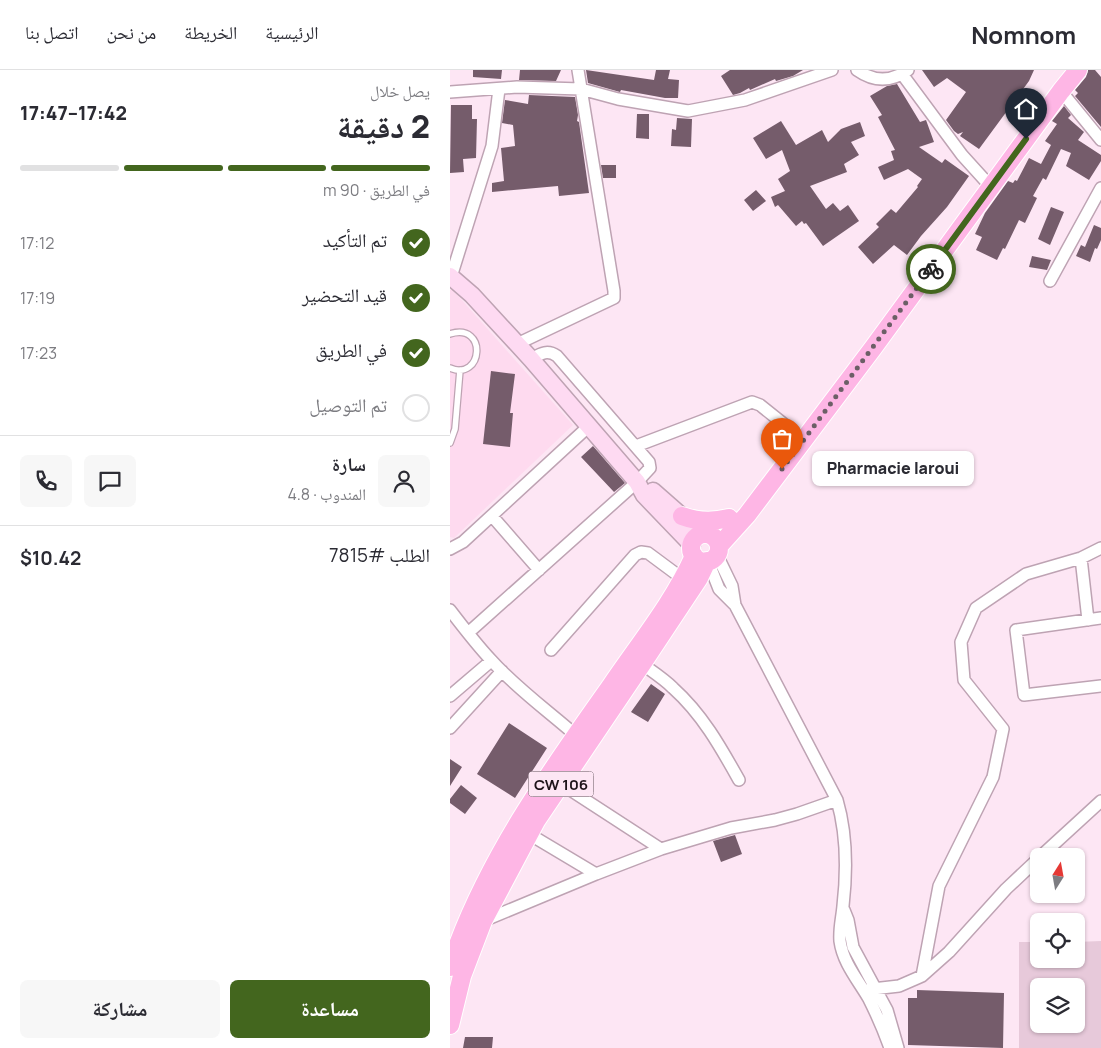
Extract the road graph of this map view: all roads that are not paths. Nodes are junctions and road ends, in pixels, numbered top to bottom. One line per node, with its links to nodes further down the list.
1 (578, 70): 7 (street)
2 (832, 70): 7 (street)
3 (857, 70): 6 (street)
4 (1067, 70): 12 (main road, CW 106)
5 (1078, 70): 9 (main road, CW 106)
6 (905, 72): 12 (street)
7 (581, 89): 8 (street); 17 (street)
8 (499, 90): 10 (street); 14 (street)
9 (1061, 91): 11 (street); 12 (main road, CW 106)
10 (450, 92)
11 (1101, 140)
12 (988, 184): 22 (main road, CW 106); 31 (main road, CW 106)
13 (1101, 188): 15 (street)
14 (451, 276): 17 (main road)
15 (1050, 280)
16 (450, 334): 20 (lane)
17 (517, 344): 18 (main road)
18 (531, 359): 21 (main road); 24 (street)
19 (450, 368): 20 (lane)
20 (460, 370): 23 (lane)
21 (589, 426): 25 (main road); 26 (street)
22 (795, 433): 24 (street); 28 (main road, CW 106)
23 (450, 444)
24 (636, 446): 25 (street)
25 (637, 482): 27 (main road); 31 (main road); 33 (street)
26 (492, 516): 30 (street); 33 (street)
27 (682, 516): 28 (main road); 31 (main road)
28 (729, 518): 31 (main road, CW 106)
29 (1101, 548): 32 (street)
30 (450, 549)
31 (706, 549): 34 (main road); 41 (main road, CW 106); 49 (street)
32 (1081, 558): 37 (street); 59 (street)
33 (539, 570): 38 (street)
34 (684, 579): 39 (street); 46 (main road)
35 (450, 610): 38 (street)
36 (1101, 618): 37 (street)
37 (1088, 620): 43 (street)
38 (468, 633): 40 (street)
39 (550, 650)
40 (491, 661): 42 (street); 44 (street)
41 (642, 664): 46 (main road, CW 106); 47 (street)
42 (502, 671): 45 (street); 46 (street)
43 (1101, 686)
44 (450, 696)
45 (450, 728)
46 (582, 740): 48 (main road, CW 106); 58 (main road)
47 (739, 780)
48 (561, 784): 51 (main road, CW 106); 53 (street)
49 (837, 800): 53 (street); 56 (street)
50 (1101, 801): 52 (street)
51 (529, 834): 55 (street); 57 (main road, CW 106)
52 (1050, 848)
53 (661, 849): 55 (street)
54 (1030, 866): 59 (street)
55 (596, 874): 57 (street)
56 (843, 908): 60 (street); 61 (street)
57 (483, 921): 58 (main road, CW 106)
58 (454, 972): 62 (main road, CW 106)
59 (922, 976): 60 (street)
60 (876, 988): 61 (street); 64 (street)
61 (864, 990): 63 (street)
62 (450, 1025)
63 (890, 1048)
64 (898, 1048)

